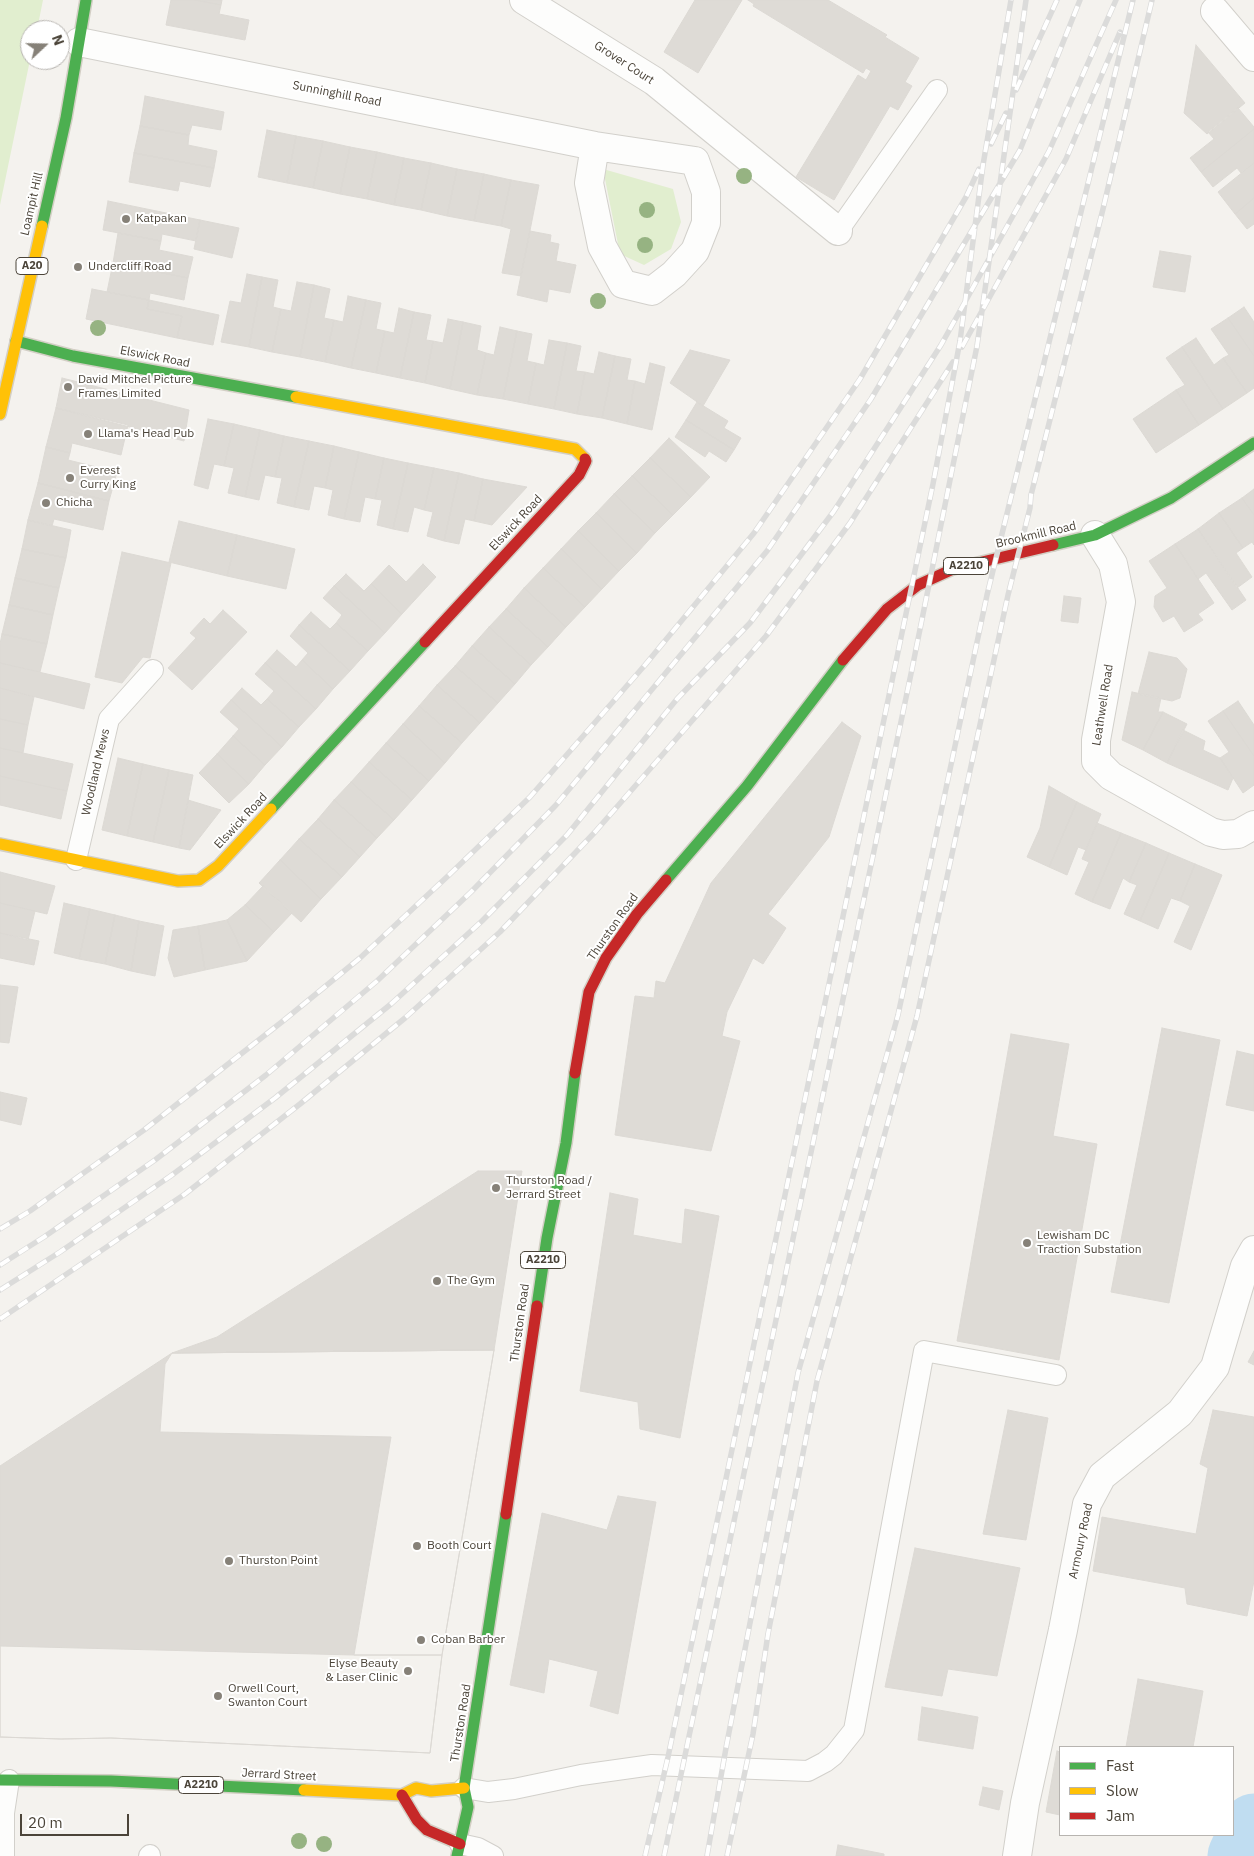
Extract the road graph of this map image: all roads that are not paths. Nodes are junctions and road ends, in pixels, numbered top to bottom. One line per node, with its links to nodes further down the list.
1 (86, 0): 4 (main road, Loampit Hill / A20)
2 (524, 0): 7 (street, Grover Court)
3 (1216, 12): 5 (street)
4 (79, 42): 8 (street, Sunninghill Road); 11 (main road, Loampit Hill / A20)
5 (1254, 57)
6 (938, 90): 10 (lane)
7 (717, 134): 9 (street); 10 (street, Grover Court)
8 (595, 146): 9 (street, Sunninghill Road); 9 (street)
9 (695, 161)
10 (838, 231)
11 (16, 341): 12 (main road, Loampit Hill / A20); 19 (main road, Elswick Road)
12 (0, 414)
13 (1254, 443): 14 (main road, Brookmill Road / A2210)
14 (1095, 536): 16 (main road, Brookmill Road / A2210); 17 (street, Leathwell Road)
15 (153, 670): 19 (lane, Woodland Mews)
16 (746, 786): 23 (main road, Thurston Road / A2210)
17 (1254, 825)
18 (0, 844): 19 (main road, Elswick Road)
19 (76, 860)
20 (1254, 1250): 28 (street, Armoury Road)
21 (1056, 1375): 23 (lane)
22 (5, 1780): 24 (main road, Jerrard Street / A2210); 27 (lane)
23 (464, 1788): 24 (main road, Jerrard Street / A2210); 25 (main road, Thurston Road / A2210)
24 (402, 1795): 25 (main road)
25 (458, 1850): 26 (lane)
26 (489, 1853)
27 (4, 1856)
28 (1018, 1856)

